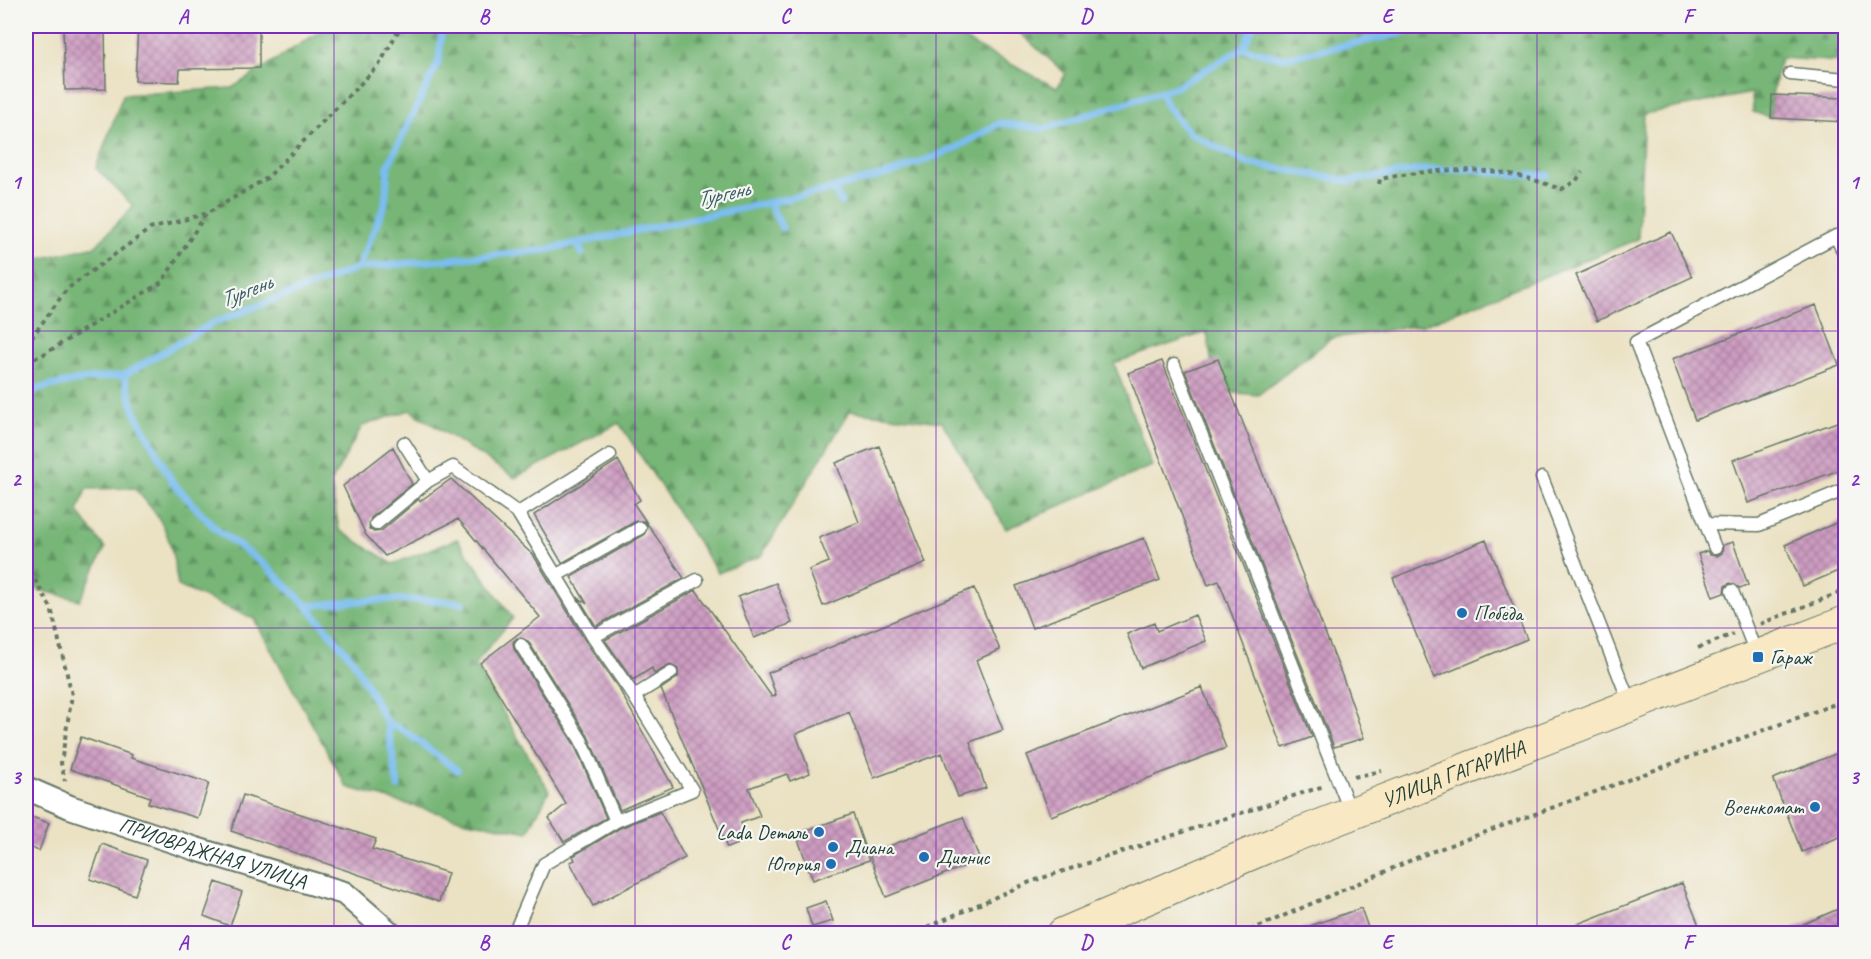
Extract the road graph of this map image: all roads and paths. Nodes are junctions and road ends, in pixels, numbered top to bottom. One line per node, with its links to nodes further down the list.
1 (401, 26): 6 (path)
2 (1790, 74): 3 (lane)
3 (1845, 79)
4 (1582, 172): 5 (path)
5 (1378, 184)
6 (206, 214): 8 (path); 9 (path)
7 (1845, 258): 18 (lane)
8 (26, 345)
9 (26, 362)
10 (1174, 365): 37 (lane)
11 (404, 443): 14 (lane)
12 (610, 455): 16 (lane)
13 (1542, 478): 34 (lane)
14 (428, 481): 16 (lane); 17 (lane)
15 (1845, 489): 18 (lane)
16 (518, 513): 22 (lane)
17 (376, 524)
18 (1706, 524): 20 (lane)
19 (640, 528): 22 (lane)
20 (1715, 548)
21 (26, 564): 35 (path)
22 (557, 575): 27 (lane)
23 (697, 579): 27 (lane)
24 (1845, 590): 28 (path)
25 (1732, 591): 28 (lane)
26 (1845, 622): 28 (street, УЛИЦА ГАГАРИНА)
27 (593, 637): 32 (lane)
28 (1752, 643): 30 (path); 34 (street, УЛИЦА ГАГАРИНА)
29 (521, 645): 40 (lane)
30 (1694, 650)
31 (671, 673): 32 (lane)
32 (634, 696): 40 (lane)
33 (1845, 700): 45 (path)
34 (1631, 707): 39 (street, УЛИЦА ГАГАРИНА)
35 (61, 763)
36 (1383, 771): 37 (path)
37 (1338, 781): 39 (lane); 43 (path)
38 (26, 788): 41 (street, ПРИОВРАЖНАЯ УЛИЦА)
39 (1352, 814): 44 (street, УЛИЦА ГАГАРИНА)
40 (616, 821): 42 (lane)
41 (391, 933)
42 (514, 933)
43 (911, 933)
44 (1063, 933)
45 (1242, 933)

